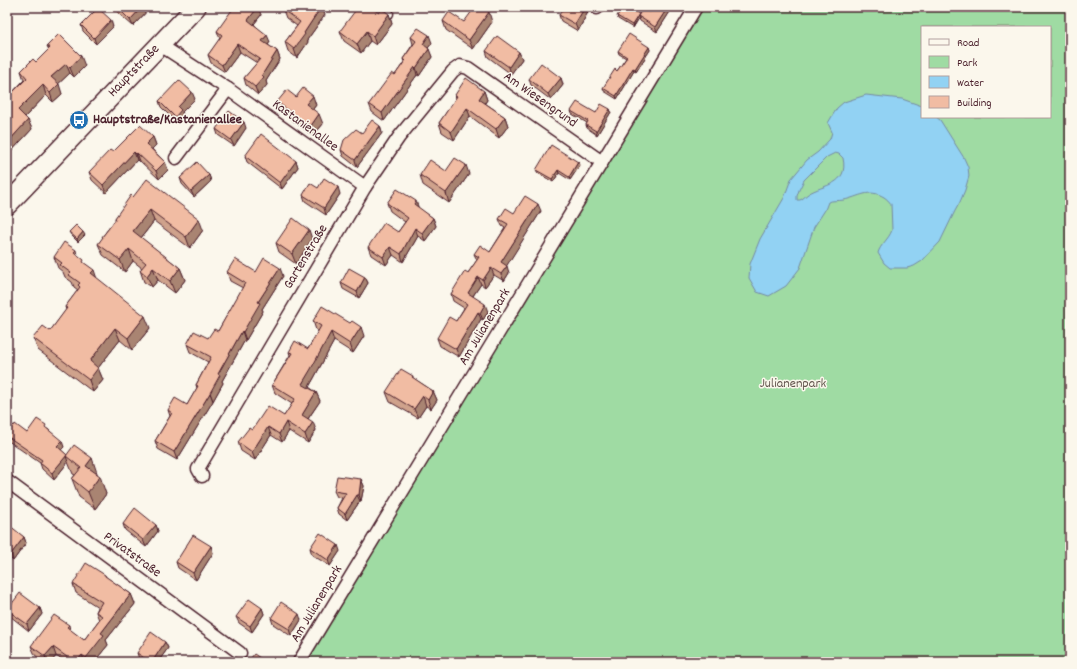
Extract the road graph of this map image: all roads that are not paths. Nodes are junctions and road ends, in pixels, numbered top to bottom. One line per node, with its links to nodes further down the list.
1 (196, 7): 3 (main road, Hauptstraße)
2 (696, 7): 7 (street, Am Julianenpark)
3 (161, 43): 5 (street, Kastanienallee); 9 (main road, Hauptstraße)
4 (460, 66): 7 (street, Am Wiesengrund); 8 (street, Gartenstraße)
5 (228, 89): 6 (street); 8 (street, Kastanienallee)
6 (176, 158)
7 (602, 162): 13 (street, Am Julianenpark)
8 (365, 187): 10 (street, Gartenstraße)
9 (7, 205)
10 (202, 476)
11 (7, 481): 12 (street, Privatstraße)
12 (240, 653)
13 (299, 662)

